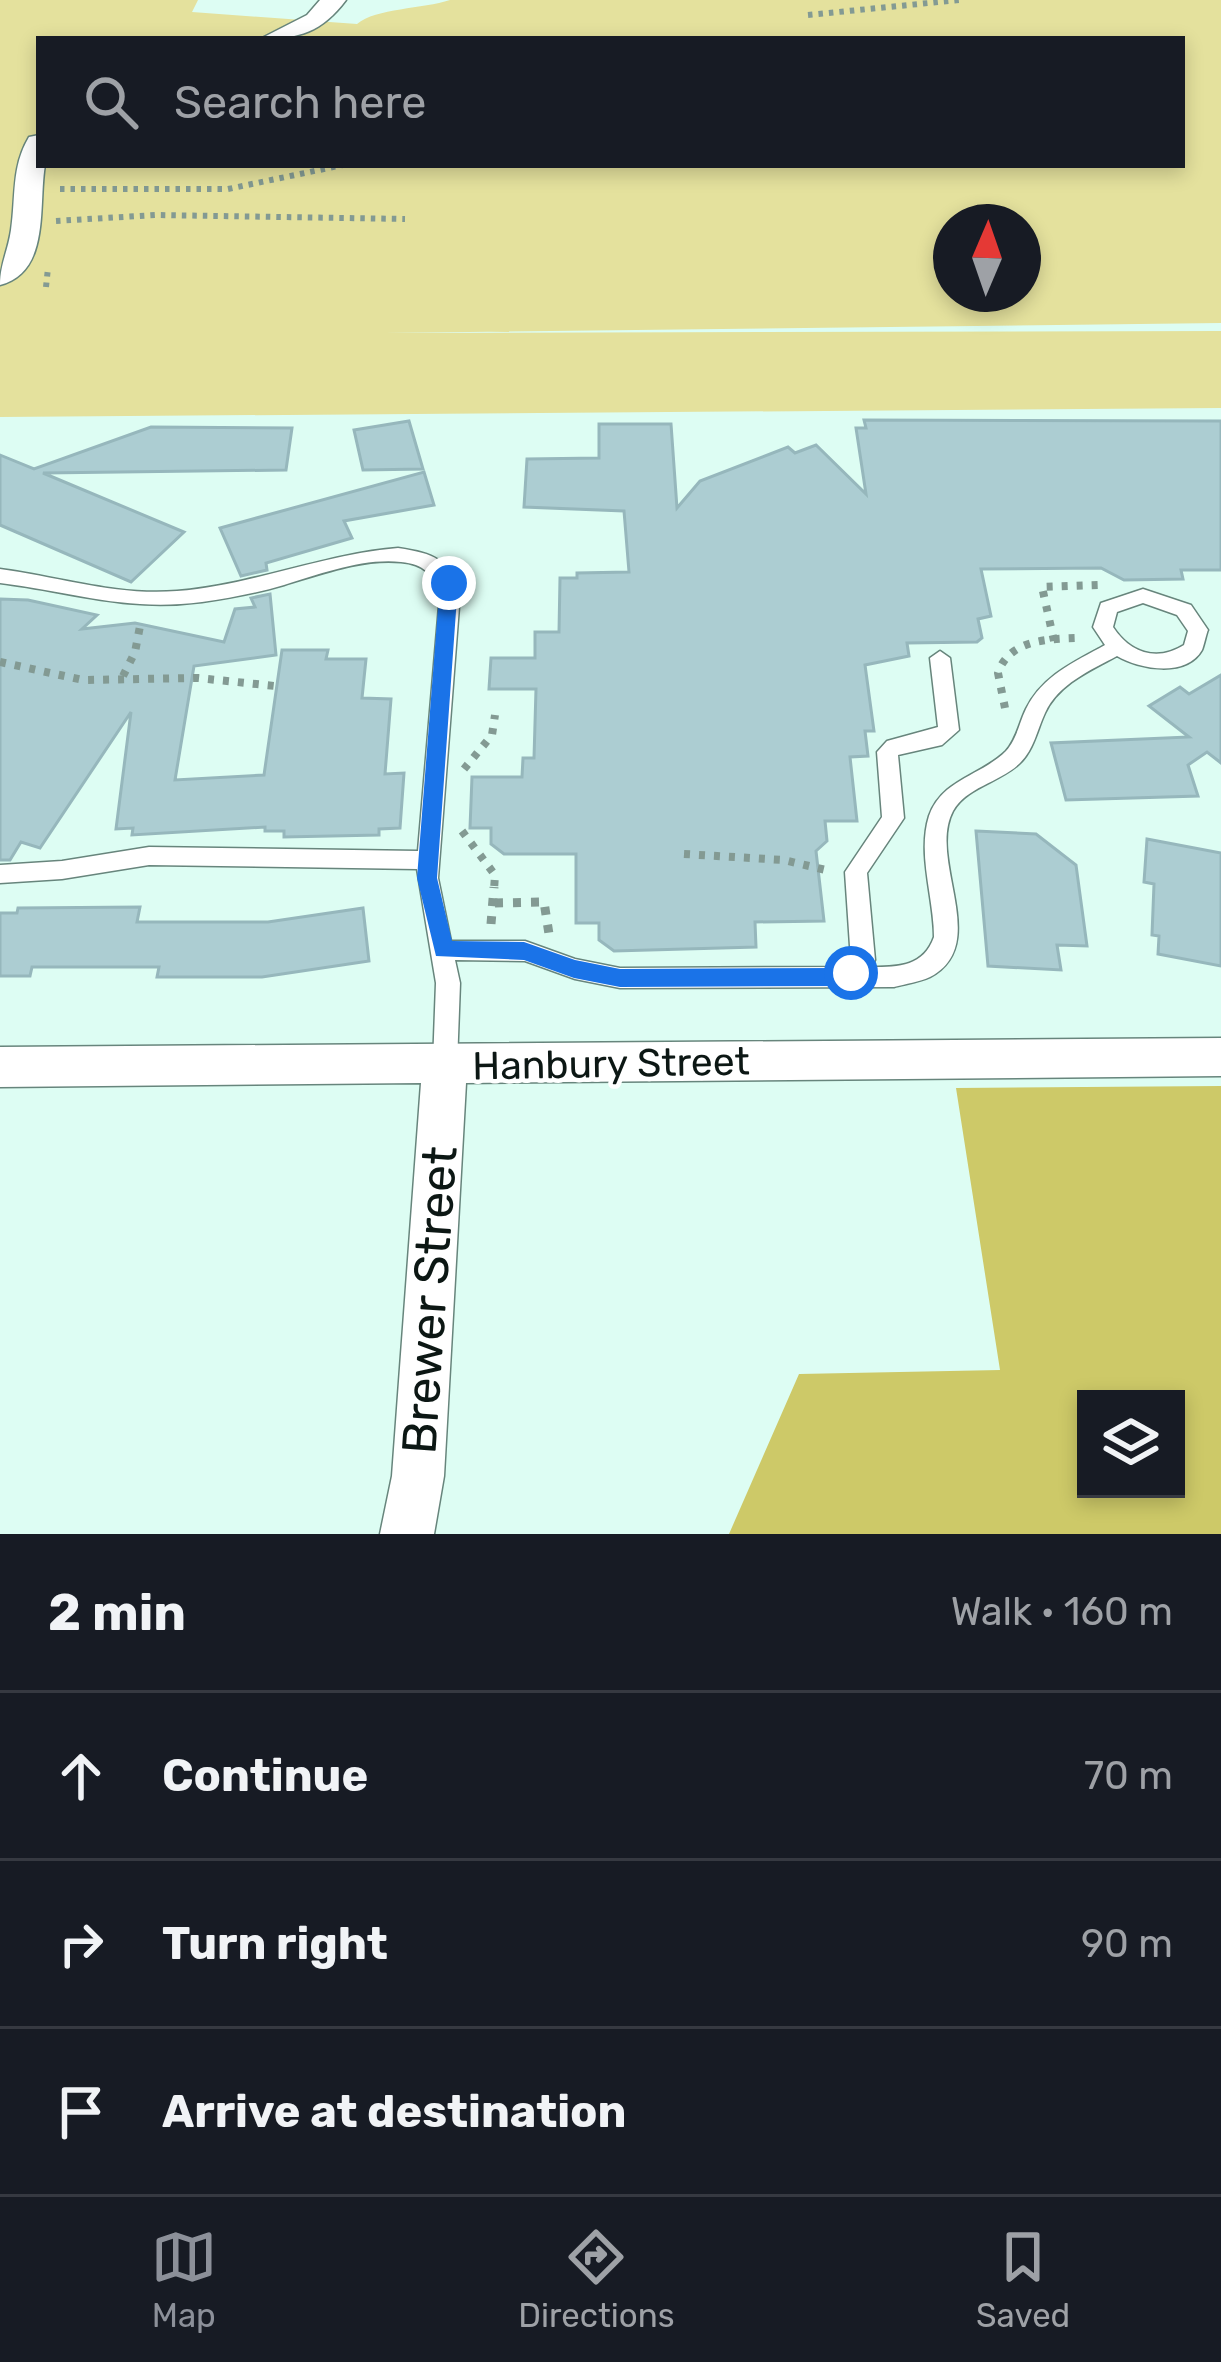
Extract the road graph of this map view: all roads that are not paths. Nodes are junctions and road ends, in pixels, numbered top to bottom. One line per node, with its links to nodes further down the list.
1 (334, 0): 2 (street)
2 (280, 36)
3 (36, 149): 4 (street)
4 (0, 276)
5 (0, 576): 8 (lane)
6 (1116, 647): 6 (lane); 11 (lane)
7 (940, 658): 11 (lane)
8 (427, 860): 9 (lane); 10 (lane)
9 (0, 874)
10 (444, 950): 11 (lane); 13 (lane)
11 (838, 977)
12 (1221, 1057): 13 (street, Hanbury Street)
13 (445, 1064): 14 (street, Hanbury Street); 15 (street, Brewer Street)
14 (0, 1067)
15 (407, 1534)

